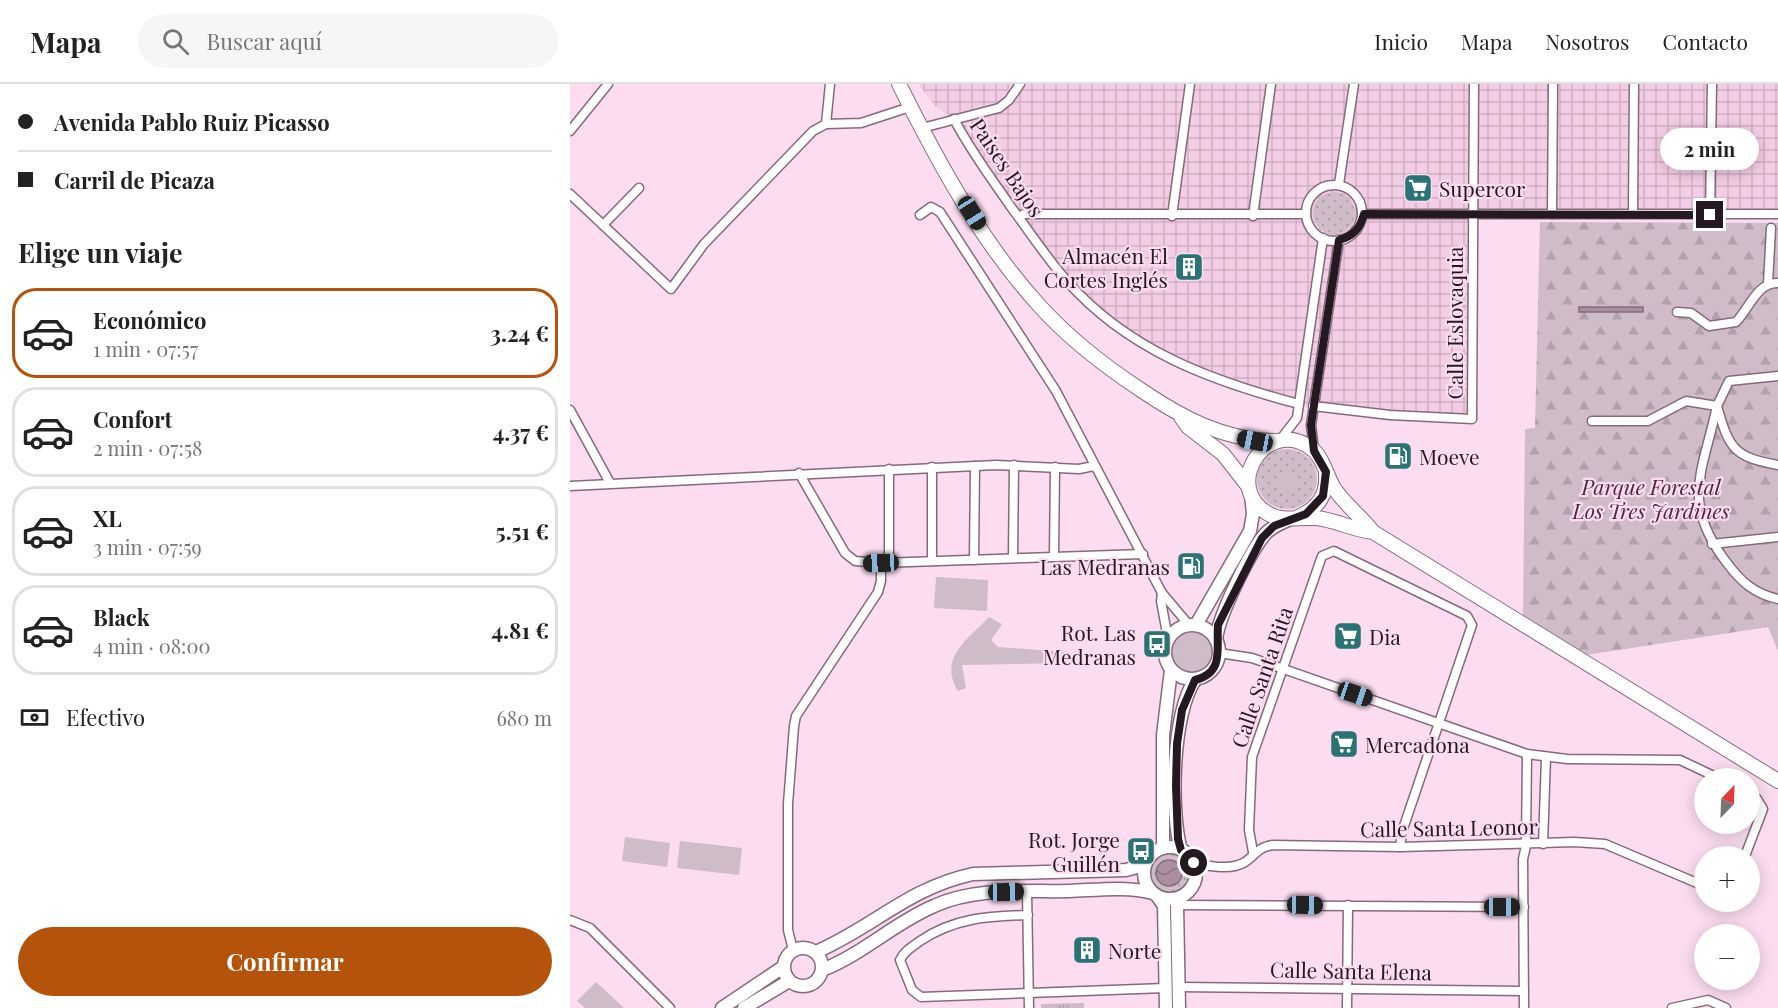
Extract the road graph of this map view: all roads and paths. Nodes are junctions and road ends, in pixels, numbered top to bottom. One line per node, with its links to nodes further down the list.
1 (608, 84): 16 (street)
2 (830, 84): 14 (street)
3 (899, 84): 12 (main road)
4 (1020, 84): 13 (street)
5 (1190, 84): 28 (street)
6 (1271, 84): 29 (street)
7 (1354, 84): 17 (street)
8 (1474, 84): 26 (street, Calle Eslovaquia)
9 (1553, 84): 23 (street)
10 (1634, 84): 20 (street)
11 (1712, 84): 27 (street)
12 (910, 107): 14 (street); 15 (main road)
13 (954, 119): 15 (street); 30 (street, Paises Bajos)
14 (826, 124): 31 (street)
15 (922, 128): 43 (main road)
16 (570, 131)
17 (1339, 184): 21 (street); 22 (street)
18 (639, 188): 31 (street)
19 (570, 194): 31 (street)
20 (1633, 213): 23 (street); 27 (street)
21 (1305, 214): 29 (street); 33 (street)
22 (1364, 214): 26 (street); 34 (street)
23 (1552, 214): 26 (street)
24 (1778, 214): 27 (street)
25 (920, 215): 50 (street)
26 (1473, 215): 40 (street, Calle Eslovaquia)
27 (1710, 215)
28 (1172, 216): 29 (street); 30 (street)
29 (1253, 216)
30 (1019, 218): 39 (street, Paises Bajos)
31 (603, 225)
32 (1771, 228): 36 (street)
33 (1323, 238): 34 (street); 39 (street)
34 (1339, 240): 40 (street)
35 (1778, 283): 36 (street)
36 (1768, 284): 37 (street)
37 (1677, 312)
38 (1778, 376): 41 (street)
39 (1299, 404): 45 (street)
40 (1313, 406): 46 (street)
41 (1717, 406): 44 (street); 48 (street); 62 (street)
42 (570, 410): 56 (street)
43 (1181, 417): 45 (main road); 58 (main road)
44 (1592, 421)
45 (1278, 441): 46 (main road); 58 (main road)
46 (1314, 451): 54 (main road)
47 (1014, 465): 49 (street); 52 (street); 65 (street)
48 (1778, 465)
49 (975, 466): 51 (street); 66 (street)
50 (1094, 466): 52 (street); 63 (street)
51 (932, 467): 53 (street); 67 (street)
52 (1055, 467): 64 (street)
53 (889, 469): 55 (street); 68 (street)
54 (1326, 472): 59 (main road); 60 (main road)
55 (800, 473): 56 (street); 68 (street)
56 (610, 483): 57 (street)
57 (570, 486)
58 (1249, 490): 59 (main road); 71 (street)
59 (1294, 518): 60 (main road); 73 (street)
60 (1373, 532): 82 (main road)
61 (1778, 537): 62 (street)
62 (1712, 544): 70 (street)
63 (1143, 554): 64 (street); 69 (street)
64 (1054, 557): 65 (street)
65 (1013, 558): 66 (street)
66 (974, 560): 67 (street)
67 (932, 561): 68 (street)
68 (885, 563): 99 (street)
69 (1162, 593): 71 (street); 72 (street)
70 (1778, 599)
71 (1192, 625): 72 (street); 73 (street)
72 (1168, 639): 76 (street)
73 (1216, 640): 74 (street)
74 (1219, 653): 75 (street); 77 (street)
75 (1283, 668): 78 (street); 78 (street, Calle Santa Rita); 88 (street, Calle Santa Rita)
76 (1171, 670): 77 (street); 86 (street)
77 (1195, 680): 87 (street)
78 (1439, 724): 79 (street); 85 (street)
79 (1527, 754): 80 (street); 84 (street)
80 (1546, 757): 81 (street); 83 (street)
81 (1697, 768)
82 (1778, 781)
83 (1543, 844): 84 (street, Calle Santa Leonor); 91 (street, Calle Santa Leonor)
84 (1526, 846): 85 (street, Calle Santa Leonor); 96 (street)
85 (1400, 847): 88 (street, Calle Santa Leonor)
86 (1162, 848): 87 (street); 90 (street)
87 (1181, 850): 89 (street)
88 (1253, 852): 89 (street, Calle Santa Leonor)
89 (1194, 863): 94 (street)
90 (1145, 865): 93 (street); 100 (street)
91 (1694, 882)
92 (1027, 892): 93 (street); 97 (street); 102 (street)
93 (1156, 895): 94 (street); 105 (street)
94 (1179, 901): 95 (street); 104 (street)
95 (1348, 905): 96 (street); 106 (street)
96 (1524, 907): 107 (street)
97 (1028, 915): 108 (street); 108 (street)
98 (570, 920): 109 (street)
99 (793, 950): 100 (street); 101 (street)
100 (816, 952): 102 (street)
101 (783, 967): 103 (street); 110 (street)
102 (822, 970): 103 (street)
103 (789, 981): 111 (street)
104 (1179, 987): 106 (street, Calle Santa Elena); 114 (street)
105 (1165, 988): 108 (street); 113 (street)
106 (1347, 988): 107 (street, Calle Santa Elena); 115 (street)
107 (1524, 991): 116 (street)
108 (1029, 993): 112 (street)
109 (670, 1008)
110 (722, 1008)
111 (744, 1008)
112 (1029, 1008)
113 (1166, 1008)
114 (1179, 1008)
115 (1347, 1008)
116 (1524, 1008)
117 (1672, 1008): 118 (street)
118 (1726, 1008)

